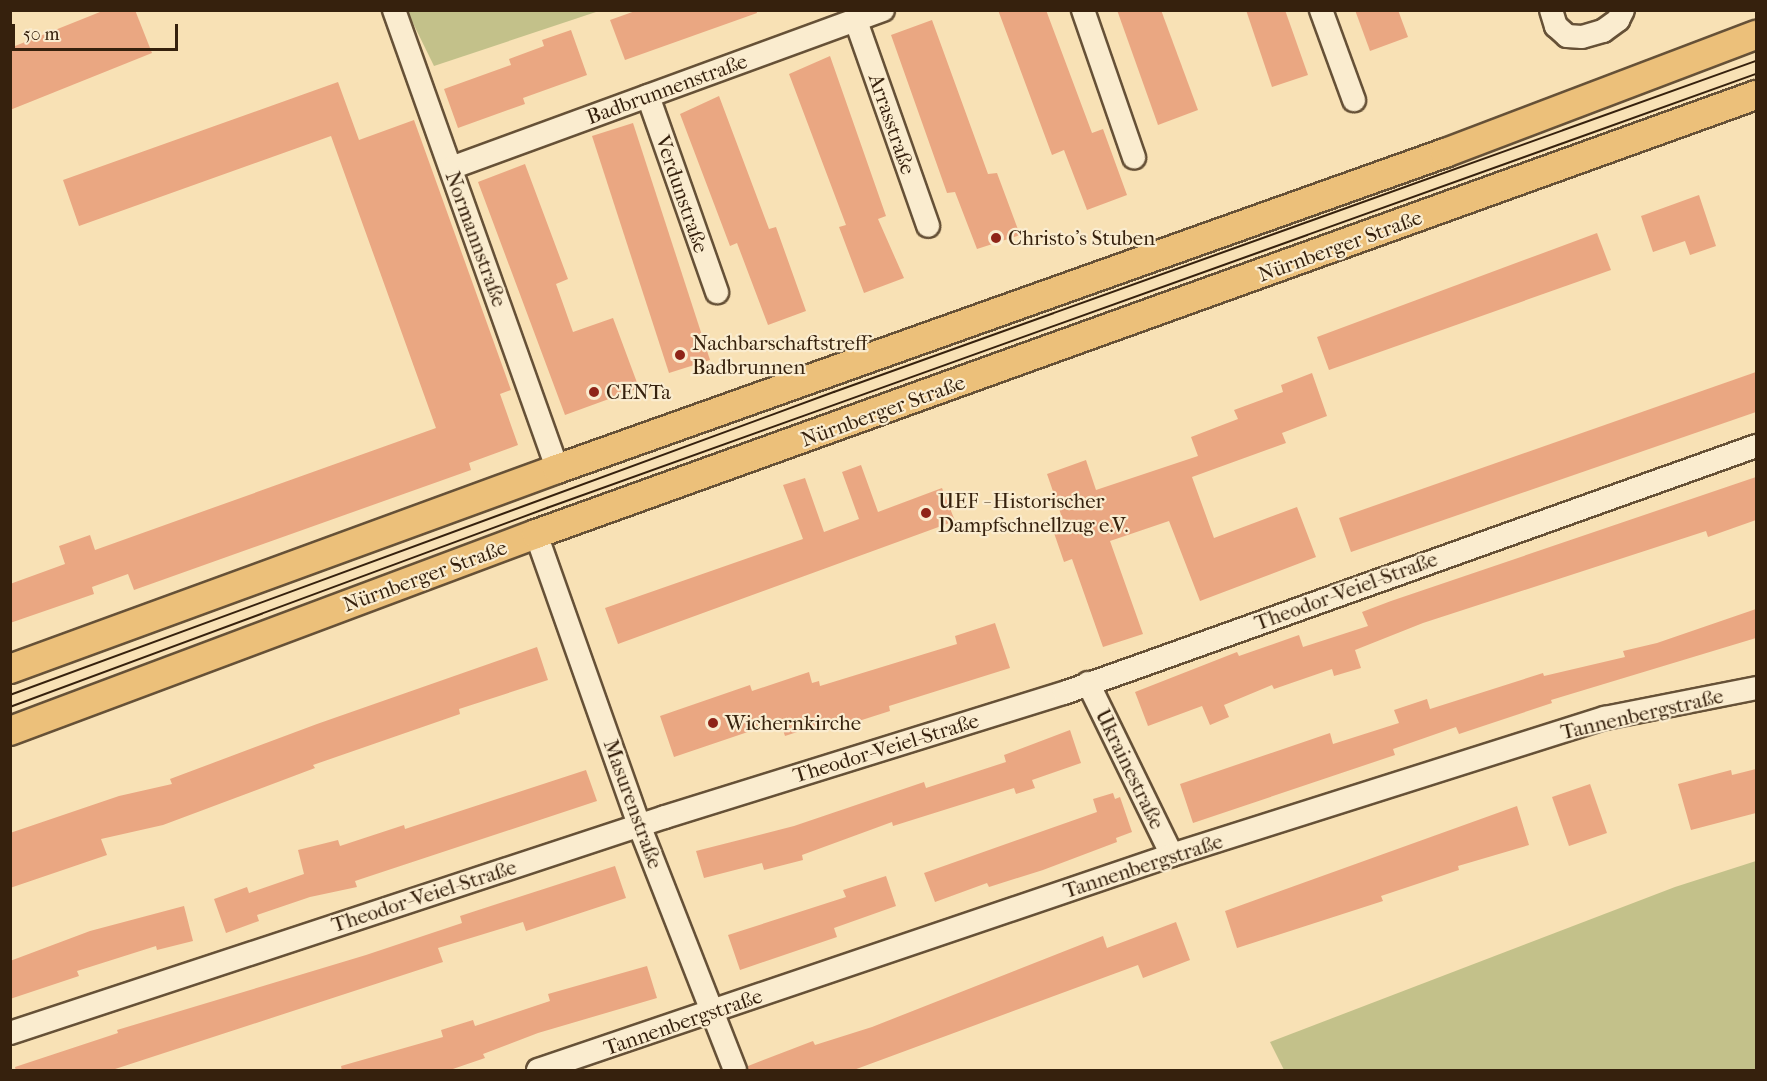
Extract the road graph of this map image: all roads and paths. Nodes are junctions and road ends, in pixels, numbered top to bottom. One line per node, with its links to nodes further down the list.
1 (394, 10): 13 (street, Normannstraße)
2 (883, 10): 7 (street, Badbrunnenstraße)
3 (1083, 10): 12 (street)
4 (1321, 10): 11 (street)
5 (1551, 10): 6 (street)
6 (1623, 10)
7 (856, 21): 10 (street, Badbrunnenstraße); 14 (street, Arrasstraße)
8 (1756, 35): 17 (main road)
9 (1756, 95): 18 (main road, Nürnberger Straße)
10 (648, 96): 13 (street, Badbrunnenstraße); 15 (street, Verdunstraße)
11 (1354, 100)
12 (1134, 157)
13 (451, 168): 17 (street, Normannstraße)
14 (928, 226)
15 (717, 292)
16 (1756, 446): 20 (street, Theodor-Veiel-Straße)
17 (557, 469): 19 (main road)
18 (536, 534): 22 (main road, Nürnberger Straße); 23 (street, Masurenstraße)
19 (10, 669)
20 (1088, 683): 23 (street, Theodor-Veiel-Straße); 24 (street, Ukrainestraße)
21 (1756, 688): 24 (street, Tannenbergstraße)
22 (10, 731)
23 (639, 825): 25 (street, Masurenstraße); 26 (street, Theodor-Veiel-Straße)
24 (1172, 855): 25 (street, Tannenbergstraße)
25 (712, 1013): 27 (street, Tannenbergstraße); 28 (street, Masurenstraße)
26 (10, 1033)
27 (538, 1071)
28 (735, 1071)

